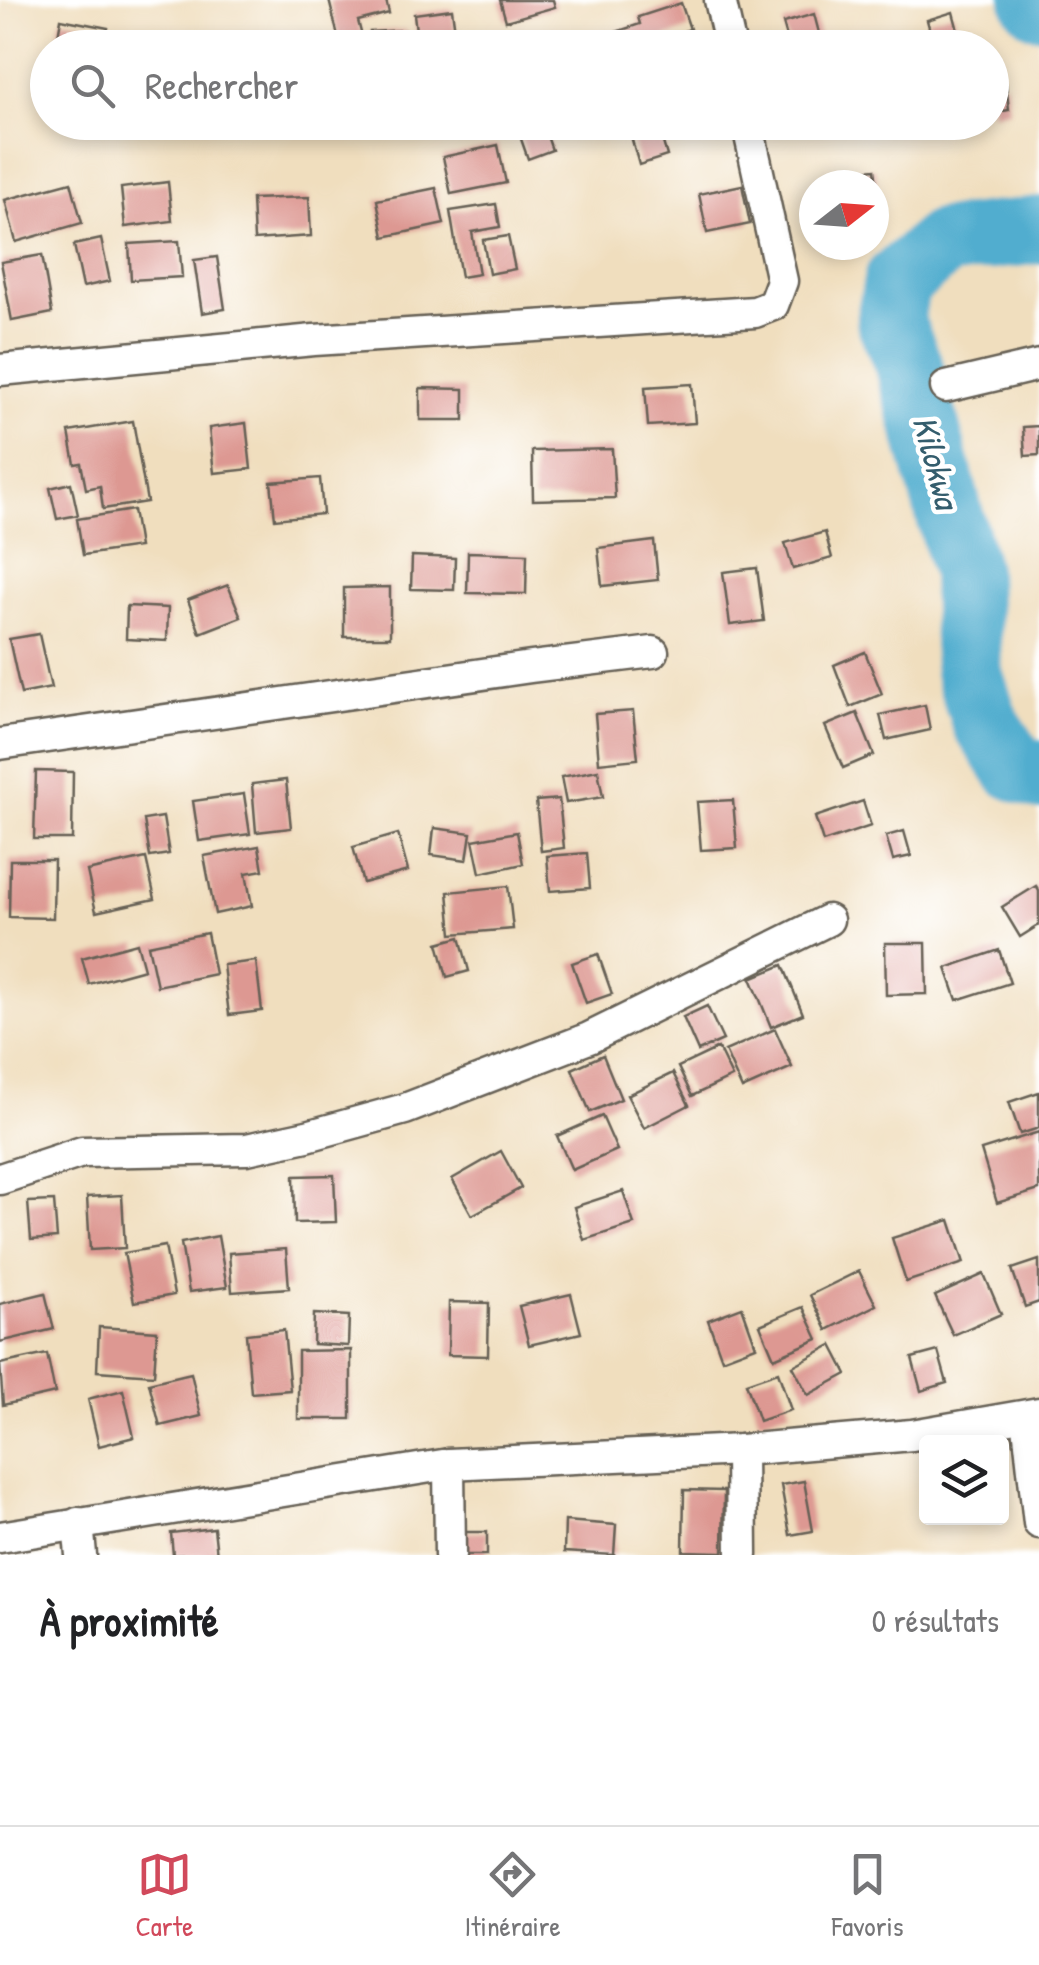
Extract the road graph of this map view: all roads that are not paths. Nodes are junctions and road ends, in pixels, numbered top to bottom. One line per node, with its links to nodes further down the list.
1 (720, 0): 2 (street)
2 (727, 30)
3 (751, 140): 5 (street)
4 (1039, 364): 6 (street)
5 (0, 370)
6 (946, 387)
7 (653, 652): 8 (street)
8 (0, 744)
9 (828, 920): 10 (street)
10 (0, 1179)
11 (1033, 1414): 12 (street); 14 (street)
12 (741, 1450): 13 (street); 19 (street)
13 (449, 1464): 15 (street); 18 (street)
14 (1039, 1523)
15 (78, 1524): 16 (street); 17 (street)
16 (0, 1537)
17 (81, 1555)
18 (450, 1555)
19 (742, 1555)

